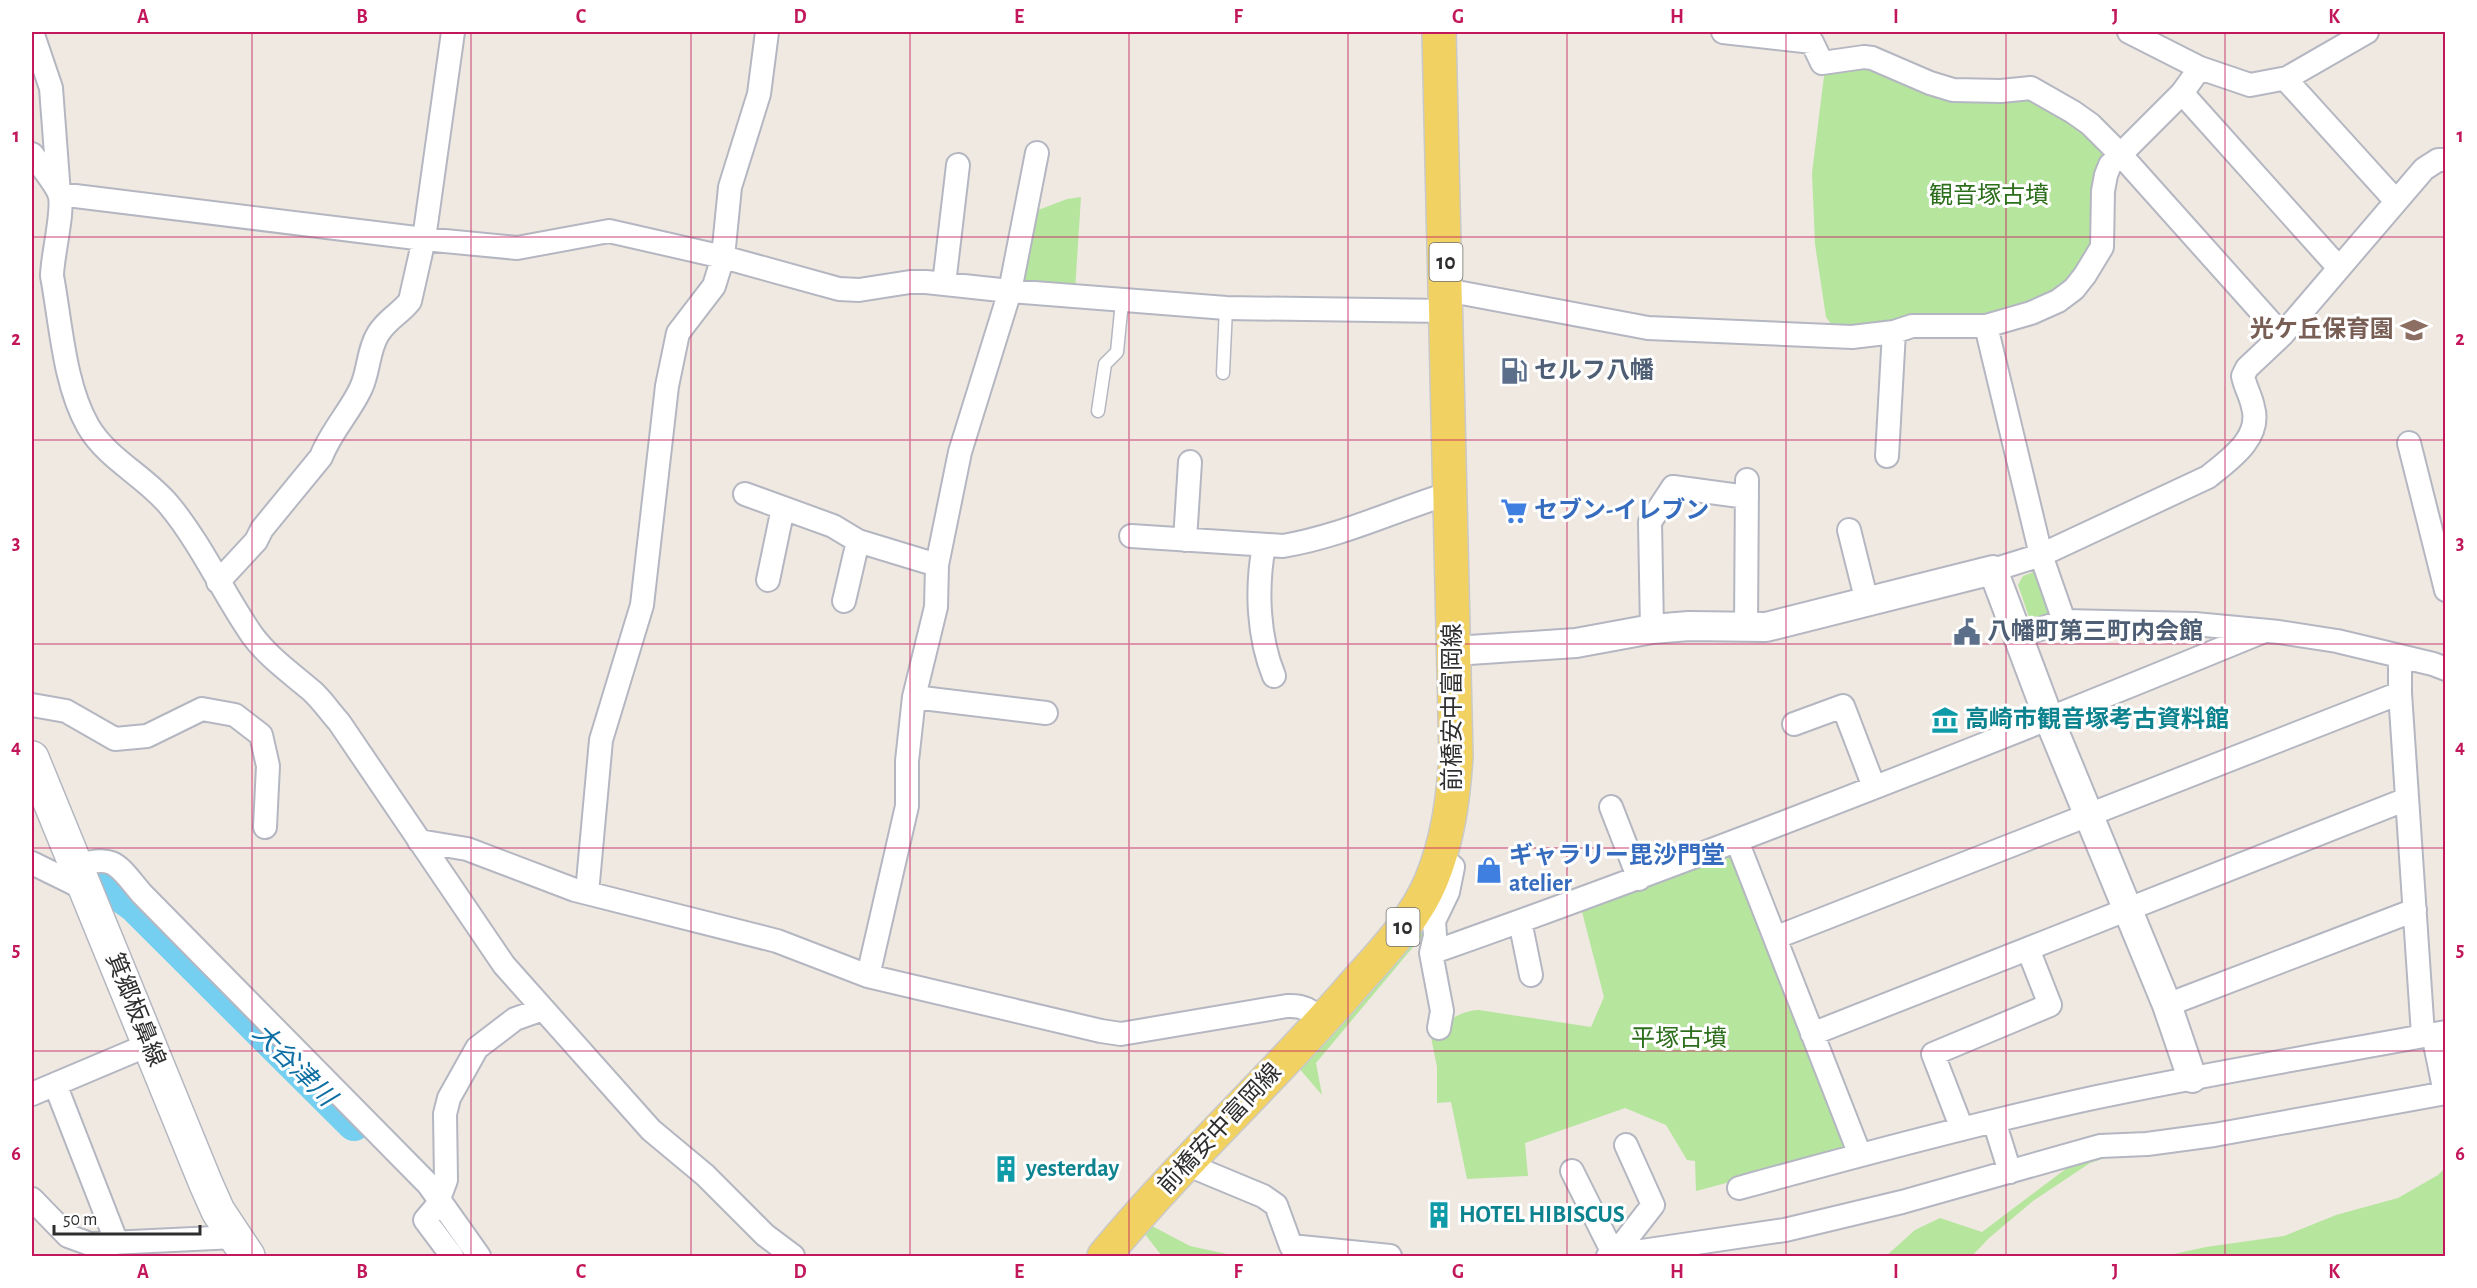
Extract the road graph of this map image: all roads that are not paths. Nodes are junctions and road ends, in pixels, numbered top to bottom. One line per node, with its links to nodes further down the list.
1 (33, 32): 16 (street)
2 (453, 32): 18 (street)
3 (767, 32): 19 (street)
4 (1439, 32): 23 (main road, 前橋安中富岡線 / 10)
5 (1723, 32): 13 (street)
6 (2129, 32): 8 (street)
7 (2367, 32): 9 (street)
8 (2200, 68): 9 (street); 10 (street)
9 (2287, 78): 17 (street)
10 (2182, 93): 13 (street); 20 (street)
11 (1037, 153): 22 (street)
12 (32, 154): 16 (street)
13 (2120, 154): 26 (street); 28 (street)
14 (2445, 160): 17 (street)
15 (958, 165): 21 (street)
16 (59, 194): 18 (street); 46 (street)
17 (2396, 201): 20 (street)
18 (424, 239): 19 (street); 46 (street)
19 (723, 257): 21 (street); 77 (street)
20 (2339, 268): 28 (street)
21 (944, 284): 22 (street)
22 (1010, 291): 24 (street); 43 (street)
23 (1446, 300): 25 (street); 27 (street); 34 (main road, 前橋安中富岡線 / 10)
24 (1122, 301): 25 (street); 30 (lane)
25 (1226, 308): 29 (lane)
26 (1986, 327): 27 (street); 42 (street)
27 (1894, 332): 32 (street)
28 (2282, 335): 42 (street)
29 (1223, 373)
30 (1098, 411)
31 (2409, 444): 47 (street)
32 (1887, 456)
33 (1190, 462): 39 (street)
34 (1451, 493): 41 (street); 55 (main road, 前橋安中富岡線 / 10)
35 (745, 494): 36 (street)
36 (783, 508): 40 (street); 45 (street)
37 (1849, 530): 49 (street)
38 (1131, 536): 39 (street)
39 (1185, 540): 41 (street)
40 (858, 541): 43 (street); 48 (street)
41 (1264, 546): 58 (street)
42 (2041, 555): 44 (street); 50 (street)
43 (937, 565): 60 (street)
44 (1993, 570): 49 (street); 54 (street)
45 (768, 580)
46 (218, 582): 71 (street)
47 (2445, 590)
48 (844, 600)
49 (1867, 602): 51 (street)
50 (2064, 621): 53 (street); 54 (street)
51 (1746, 627): 52 (street); 52 (street)
52 (1652, 629): 55 (street)
53 (2262, 632): 56 (street); 63 (street)
54 (2019, 636): 63 (street)
55 (1454, 651): 73 (main road, 前橋安中富岡線 / 10)
56 (2400, 656): 57 (street); 59 (street)
57 (2445, 669)
58 (1274, 676)
59 (2400, 693): 67 (street); 69 (street)
60 (914, 696): 62 (street); 85 (street)
61 (32, 705): 70 (street)
62 (1046, 713)
63 (2049, 719): 66 (street); 69 (street)
64 (1794, 724): 66 (street)
65 (32, 758): 75 (main road, 箕郷板鼻線)
66 (1874, 787): 72 (street)
67 (2407, 799): 78 (street); 79 (street)
68 (1611, 807): 76 (street)
69 (2089, 814): 78 (street); 81 (street)
70 (265, 827)
71 (419, 841): 77 (street); 87 (street)
72 (1737, 841): 76 (street); 81 (street)
73 (1440, 856): 83 (street); 88 (main road, 前橋安中富岡線 / 10)
74 (32, 863): 75 (street)
75 (82, 878): 92 (main road, 箕郷板鼻線); 106 (street)
76 (1638, 879): 80 (street)
77 (587, 893): 85 (street)
78 (2129, 910): 82 (street); 86 (street)
79 (2415, 910): 86 (street); 91 (street)
80 (1520, 921): 83 (street); 84 (street)
81 (1777, 938): 90 (street)
82 (2028, 949): 90 (street); 98 (street)
83 (1431, 953): 89 (street)
84 (1531, 975)
85 (868, 976): 88 (street)
86 (2167, 1005): 93 (street)
87 (543, 1009): 106 (street); 112 (street)
88 (1322, 1021): 101 (main road, 前橋安中富岡線 / 10)
89 (1439, 1028)
90 (1812, 1034): 100 (street)
91 (2434, 1034): 93 (street); 95 (street)
92 (148, 1045): 94 (street); 108 (main road, 箕郷板鼻線)
93 (2192, 1078): 97 (street)
94 (55, 1084): 96 (street); 107 (street)
95 (2445, 1093): 103 (street)
96 (32, 1094)
97 (1994, 1121): 98 (street); 103 (street)
98 (1962, 1129): 100 (street)
99 (1626, 1145): 109 (street)
100 (1860, 1155): 104 (street)
101 (1186, 1164): 113 (main road, 前橋安中富岡線 / 10); 114 (street)
102 (1572, 1171): 109 (street)
103 (2010, 1172): 109 (street)
104 (1739, 1188)
105 (32, 1199): 107 (street)
106 (434, 1208): 110 (street); 111 (street)
107 (117, 1243): 108 (street)
108 (241, 1247)
109 (1611, 1256)
110 (452, 1257)
111 (479, 1257)
112 (793, 1257)
113 (1104, 1257)
114 (1390, 1257)

